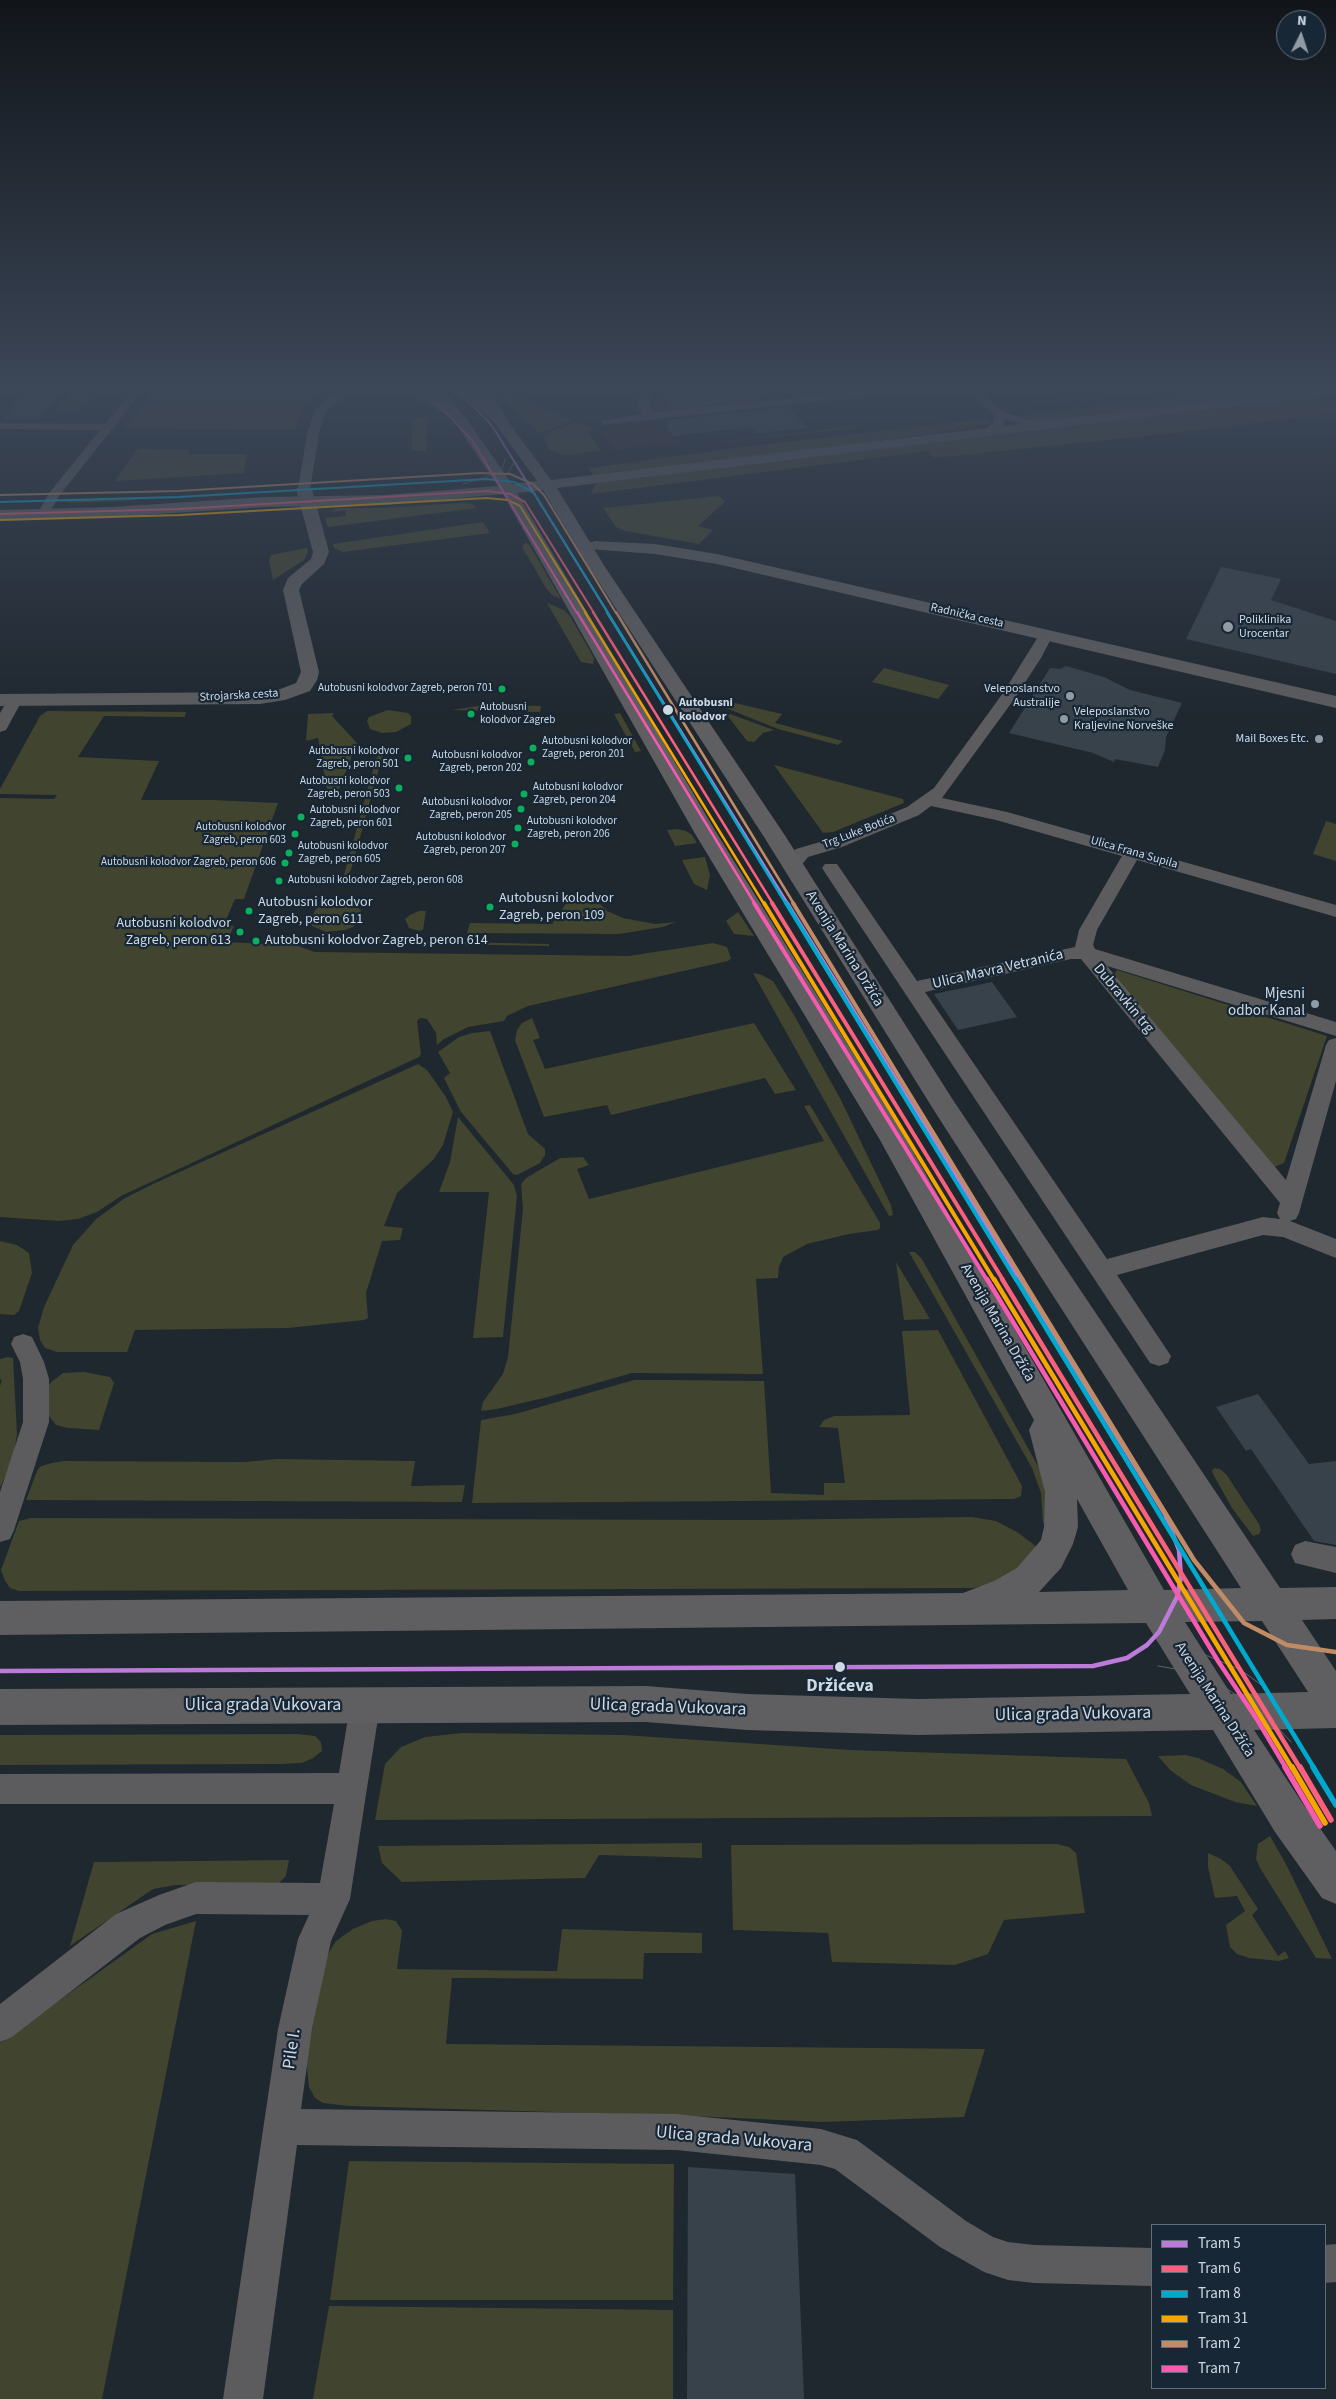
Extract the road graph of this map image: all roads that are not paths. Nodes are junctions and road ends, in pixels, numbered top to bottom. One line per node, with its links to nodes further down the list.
1 (50, 501): 6 (street)
2 (231, 501): 6 (main road)
3 (307, 501): 12 (street, Strojarska cesta)
4 (522, 501): 30 (main road, Avenija Marina Držića)
5 (557, 501): 10 (main road, Avenija Marina Držića)
6 (43, 514): 7 (main road)
7 (0, 515)
8 (584, 516): 9 (main road)
9 (595, 546): 10 (main road); 11 (street, Radnička cesta)
10 (597, 567): 17 (main road, Avenija Marina Držića)
11 (1046, 634): 13 (street, Radnička cesta); 15 (street, Trg Luke Botića)
12 (8, 700): 14 (street, Strojarska cesta)
13 (1336, 702)
14 (0, 727)
15 (930, 801): 16 (street, Ulica Frana Supila); 17 (street, Trg Luke Botića)
16 (1132, 853): 19 (street, Ulica Frana Supila); 20 (street)
17 (792, 866): 35 (main road, Avenija Marina Držića)
18 (831, 868): 21 (street)
19 (1336, 910)
20 (1086, 953): 21 (street, Ulica Mavra Vetranića); 22 (street, Dubravkin trg); 24 (street, Dubravkin trg)
21 (912, 989): 27 (street)
22 (1336, 1029)
23 (1336, 1045): 24 (street)
24 (1290, 1200): 25 (street)
25 (1284, 1228): 26 (street); 27 (street)
26 (1336, 1249)
27 (1102, 1270): 29 (street)
28 (23, 1344): 31 (street)
29 (1160, 1356)
30 (1035, 1390): 36 (main road, Avenija Marina Držića); 37 (main road)
31 (0, 1530)
32 (1304, 1554): 33 (street)
33 (1336, 1560)
34 (1336, 1603): 35 (main road)
35 (1270, 1604): 36 (main road); 39 (main road, Avenija Marina Držića)
36 (1156, 1608): 37 (main road); 43 (main road, Avenija Marina Držića)
37 (944, 1610): 38 (main road)
38 (0, 1618)
39 (1336, 1704)
40 (365, 1706): 41 (main road, Ulica grada Vukovara); 43 (main road, Ulica grada Vukovara); 44 (street, Pile I.)
41 (0, 1707)
42 (1336, 1710): 43 (main road, Ulica grada Vukovara)
43 (1223, 1712): 46 (main road, Avenija Marina Držića)
44 (352, 1788): 45 (street); 47 (street, Pile I.)
45 (0, 1789)
46 (1336, 1884)
47 (334, 1899): 48 (street); 49 (street, Pile I.)
48 (0, 2025)
49 (282, 2127): 50 (street, Ulica grada Vukovara); 51 (street, Pile I.)
50 (1151, 2268)
51 (243, 2399)

